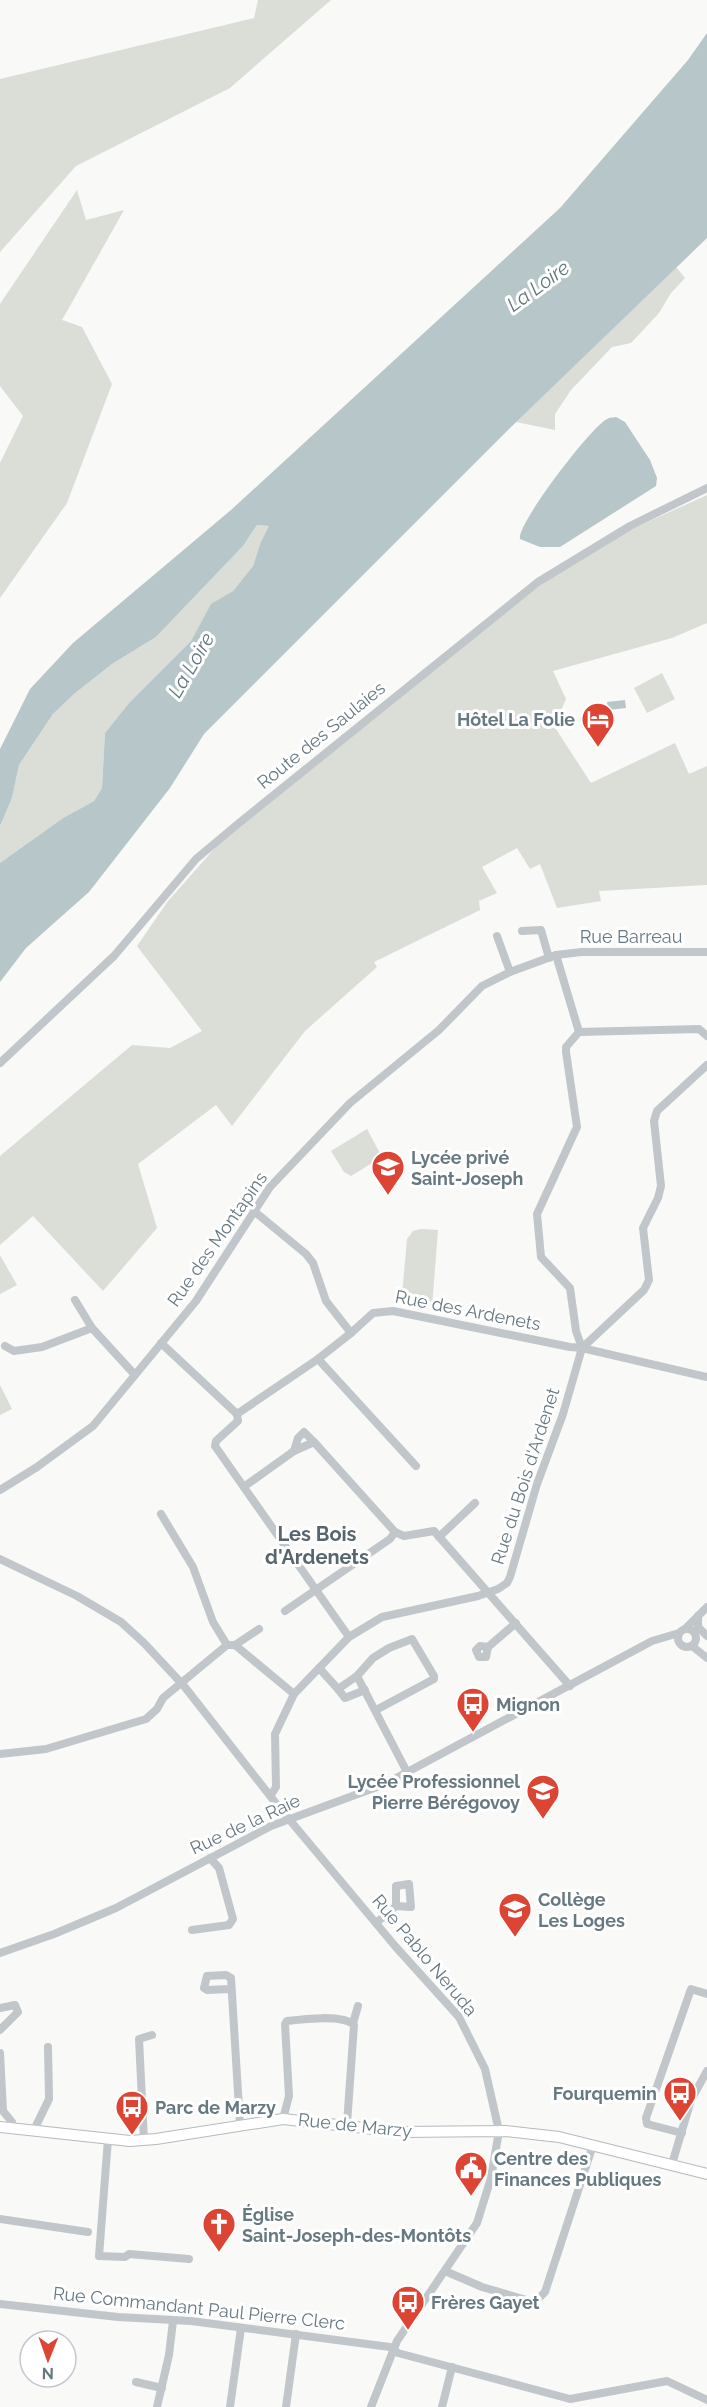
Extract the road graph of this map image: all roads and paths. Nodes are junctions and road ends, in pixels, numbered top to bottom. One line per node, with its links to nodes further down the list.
1 (707, 488): 9 (street, Route des Saulaies)
2 (522, 931): 5 (street)
3 (497, 936): 6 (street)
4 (707, 952): 5 (street, Rue Barreau)
5 (552, 956): 6 (street, Rue des Montapins); 7 (street)
6 (510, 972): 11 (street, Rue des Montapins)
7 (579, 1032): 8 (street); 17 (street)
8 (707, 1036)
9 (0, 1063)
10 (707, 1065): 17 (street)
11 (254, 1211): 14 (street); 15 (street, Rue des Montapins)
12 (75, 1300): 13 (street)
13 (92, 1328): 16 (street); 19 (street)
14 (351, 1333): 17 (street, Rue des Ardenets); 18 (street, Rue des Ardenets)
15 (160, 1343): 19 (street, Rue des Montapins); 21 (street)
16 (5, 1346)
17 (582, 1348): 20 (street, Rue des Ardenets); 33 (street, Rue du Bois d'Ardenet)
18 (318, 1359): 21 (street, Rue des Ardenets); 24 (street)
19 (135, 1376): 26 (street, Rue des Montapins)
20 (707, 1377)
21 (237, 1414): 25 (street)
22 (314, 1442): 23 (street); 23 (street); 29 (street)
23 (294, 1451): 25 (street)
24 (416, 1466)
25 (245, 1486): 32 (street)
26 (0, 1490)
27 (475, 1503): 30 (street)
28 (161, 1514): 44 (street)
29 (395, 1532): 30 (street); 32 (street)
30 (440, 1538): 33 (street)
31 (0, 1559): 49 (street, Rue Pablo Neruda)
32 (316, 1590): 35 (street); 41 (street)
33 (487, 1591): 37 (street); 41 (street, Rue du Bois d'Ardenet)
34 (707, 1607): 36 (street)
35 (285, 1611)
36 (696, 1618): 39 (street); 40 (street)
37 (516, 1623): 45 (street); 50 (street)
38 (259, 1629): 44 (street)
39 (690, 1636): 40 (street, Rue de la Raie); 42 (street, Rue de la Raie); 43 (street); 43 (street); 46 (street)
40 (707, 1636)
41 (349, 1637): 47 (street, Rue du Bois d'Ardenet)
42 (662, 1638): 43 (street); 50 (street, Rue de la Raie)
43 (679, 1643)
44 (231, 1645): 49 (street); 53 (street)
45 (488, 1647)
46 (707, 1658)
47 (319, 1668): 51 (street); 53 (street, Rue du Bois d'Ardenet)
48 (357, 1676): 51 (street); 52 (street); 54 (street)
49 (181, 1683): 55 (street); 57 (street, Rue Pablo Neruda)
50 (570, 1686): 56 (street, Rue de la Raie)
51 (338, 1689): 52 (street)
52 (365, 1690): 54 (street)
53 (294, 1694): 57 (street, Rue du Bois d'Ardenet)
54 (376, 1710): 56 (street)
55 (0, 1754)
56 (407, 1772): 59 (street, Rue de la Raie)
57 (271, 1795): 58 (street, Rue Pablo Neruda)
58 (278, 1806): 59 (street, Rue Pablo Neruda); 60 (street)
59 (290, 1819): 60 (street, Rue de la Raie); 63 (street, Rue Pablo Neruda)
60 (271, 1826): 61 (street, Rue de la Raie)
61 (210, 1858): 64 (street); 65 (street, Rue de la Raie)
62 (396, 1906): 63 (street)
63 (376, 1923): 83 (street, Rue Pablo Neruda)
64 (192, 1930)
65 (0, 1953)
66 (230, 1989): 79 (street)
67 (707, 1994): 84 (street)
68 (358, 2006): 70 (street)
69 (0, 2008): 71 (street)
70 (353, 2023): 77 (street); 78 (street)
71 (0, 2030)
72 (152, 2036): 86 (street)
73 (48, 2047): 82 (street)
74 (0, 2053): 81 (street)
75 (707, 2071): 76 (street)
76 (704, 2084): 84 (street)
77 (283, 2119): 78 (main road, Rue de Marzy); 79 (main road, Rue de Marzy)
78 (347, 2124): 83 (main road, Rue de Marzy)
79 (240, 2125): 86 (main road, Rue de Marzy)
80 (0, 2127): 81 (main road, Rue de Marzy)
81 (12, 2128): 82 (main road, Rue de Marzy)
82 (34, 2130): 85 (main road, Rue de Marzy)
83 (499, 2131): 87 (main road, Rue de Marzy); 93 (street)
84 (682, 2133): 88 (street)
85 (108, 2139): 86 (main road, Rue de Marzy); 92 (street)
86 (144, 2140)
87 (593, 2145): 88 (main road, Rue de Marzy); 93 (street)
88 (672, 2164): 89 (main road, Rue de Marzy)
89 (707, 2174)
90 (0, 2219): 91 (street)
91 (88, 2232)
92 (189, 2259)
93 (445, 2271): 98 (street)
94 (0, 2304): 95 (street, Rue Commandant Paul Pierre Clerc)
95 (173, 2321): 96 (street, Rue Commandant Paul Pierre Clerc); 101 (street)
96 (241, 2328): 97 (street, Rue Commandant Paul Pierre Clerc); 104 (street)
97 (296, 2334): 98 (street, Rue Commandant Paul Pierre Clerc); 105 (street)
98 (393, 2349): 99 (street, Rue Commandant Paul Pierre Clerc); 106 (street)
99 (452, 2367): 102 (street, Rue Commandant Paul Pierre Clerc); 107 (street)
100 (136, 2382): 101 (street)
101 (162, 2388): 103 (street)
102 (707, 2400)
103 (157, 2407)
104 (230, 2407)
105 (286, 2407)
106 (371, 2407)
107 (442, 2407)

